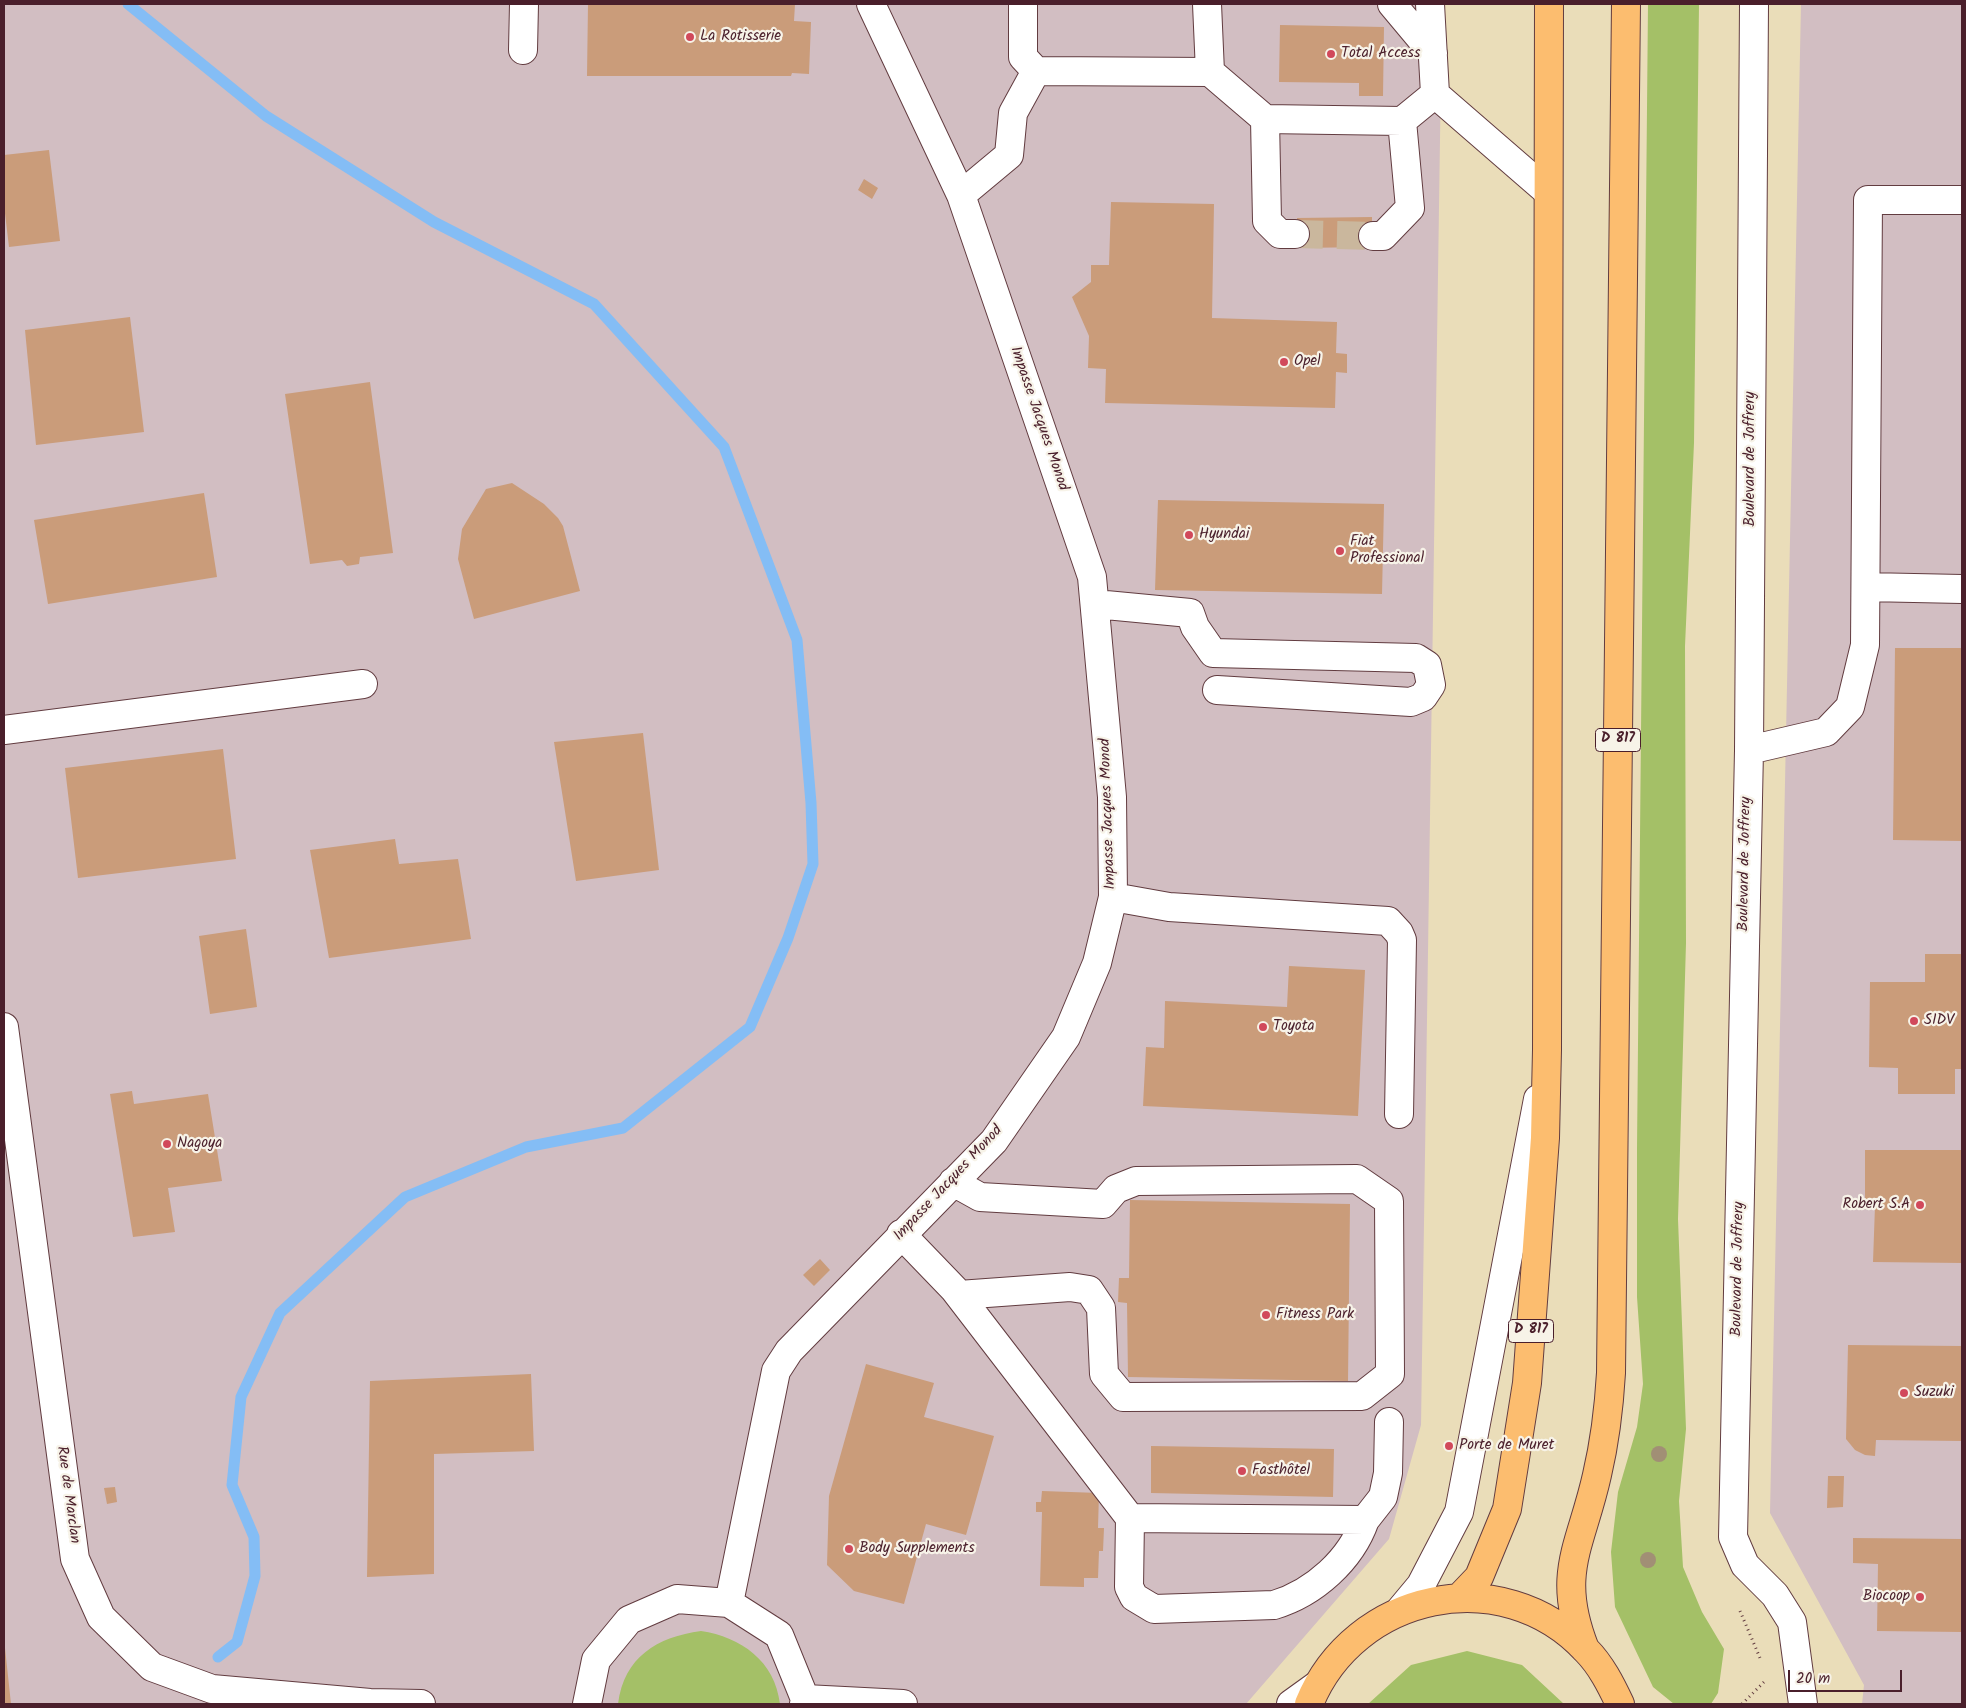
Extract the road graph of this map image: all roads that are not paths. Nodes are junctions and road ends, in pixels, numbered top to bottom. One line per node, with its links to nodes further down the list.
1 (524, 4): 11 (street)
2 (872, 4): 19 (street, Impasse Jacques Monod)
3 (1023, 4): 13 (street)
4 (1207, 4): 14 (street)
5 (1392, 4): 12 (street)
6 (1409, 4): 12 (street)
7 (1430, 4): 12 (street)
8 (1549, 4): 18 (main road, D 817)
9 (1626, 4): 43 (main road, D 817)
10 (1754, 4): 29 (street, Boulevard de Joffrery)
11 (523, 50)
12 (1433, 53): 15 (street)
13 (1036, 71): 14 (street); 19 (street)
14 (1210, 72): 16 (street)
15 (1435, 94): 17 (street); 18 (street)
16 (1265, 119): 17 (street); 21 (street)
17 (1402, 121): 22 (street)
18 (1548, 192): 32 (main road, D 817)
19 (961, 195): 25 (street, Impasse Jacques Monod)
20 (1962, 200): 23 (street)
21 (1295, 234)
22 (1372, 236)
23 (1866, 587): 24 (street); 29 (street)
24 (1962, 589)
25 (1095, 604): 27 (street); 30 (street, Impasse Jacques Monod)
26 (363, 684): 28 (street)
27 (1218, 690)
28 (4, 730)
29 (1748, 750): 52 (street, Boulevard de Joffrery)
30 (1113, 897): 33 (street); 34 (street, Impasse Jacques Monod)
31 (4, 1027): 45 (street, Rue de Marclan)
32 (1547, 1050): 40 (main road, D 817); 42 (street, D 817)
33 (1399, 1114)
34 (953, 1182): 35 (street, Impasse Jacques Monod); 36 (street)
35 (901, 1234): 36 (street); 41 (street, Impasse Jacques Monod)
36 (959, 1295): 38 (street)
37 (1389, 1422): 39 (street)
38 (1130, 1518): 39 (street); 39 (street)
39 (1365, 1520)
40 (1459, 1598): 42 (main road); 43 (main road)
41 (729, 1603): 46 (street); 48 (street)
42 (1402, 1609): 44 (main road)
43 (1585, 1649): 51 (main road)
44 (1313, 1695): 50 (street)
45 (298, 1700): 47 (street, Rue de Marclan)
46 (804, 1702): 49 (street)
47 (420, 1704)
48 (587, 1704)
49 (903, 1704)
50 (1291, 1704)
51 (1621, 1704)
52 (1803, 1704)

